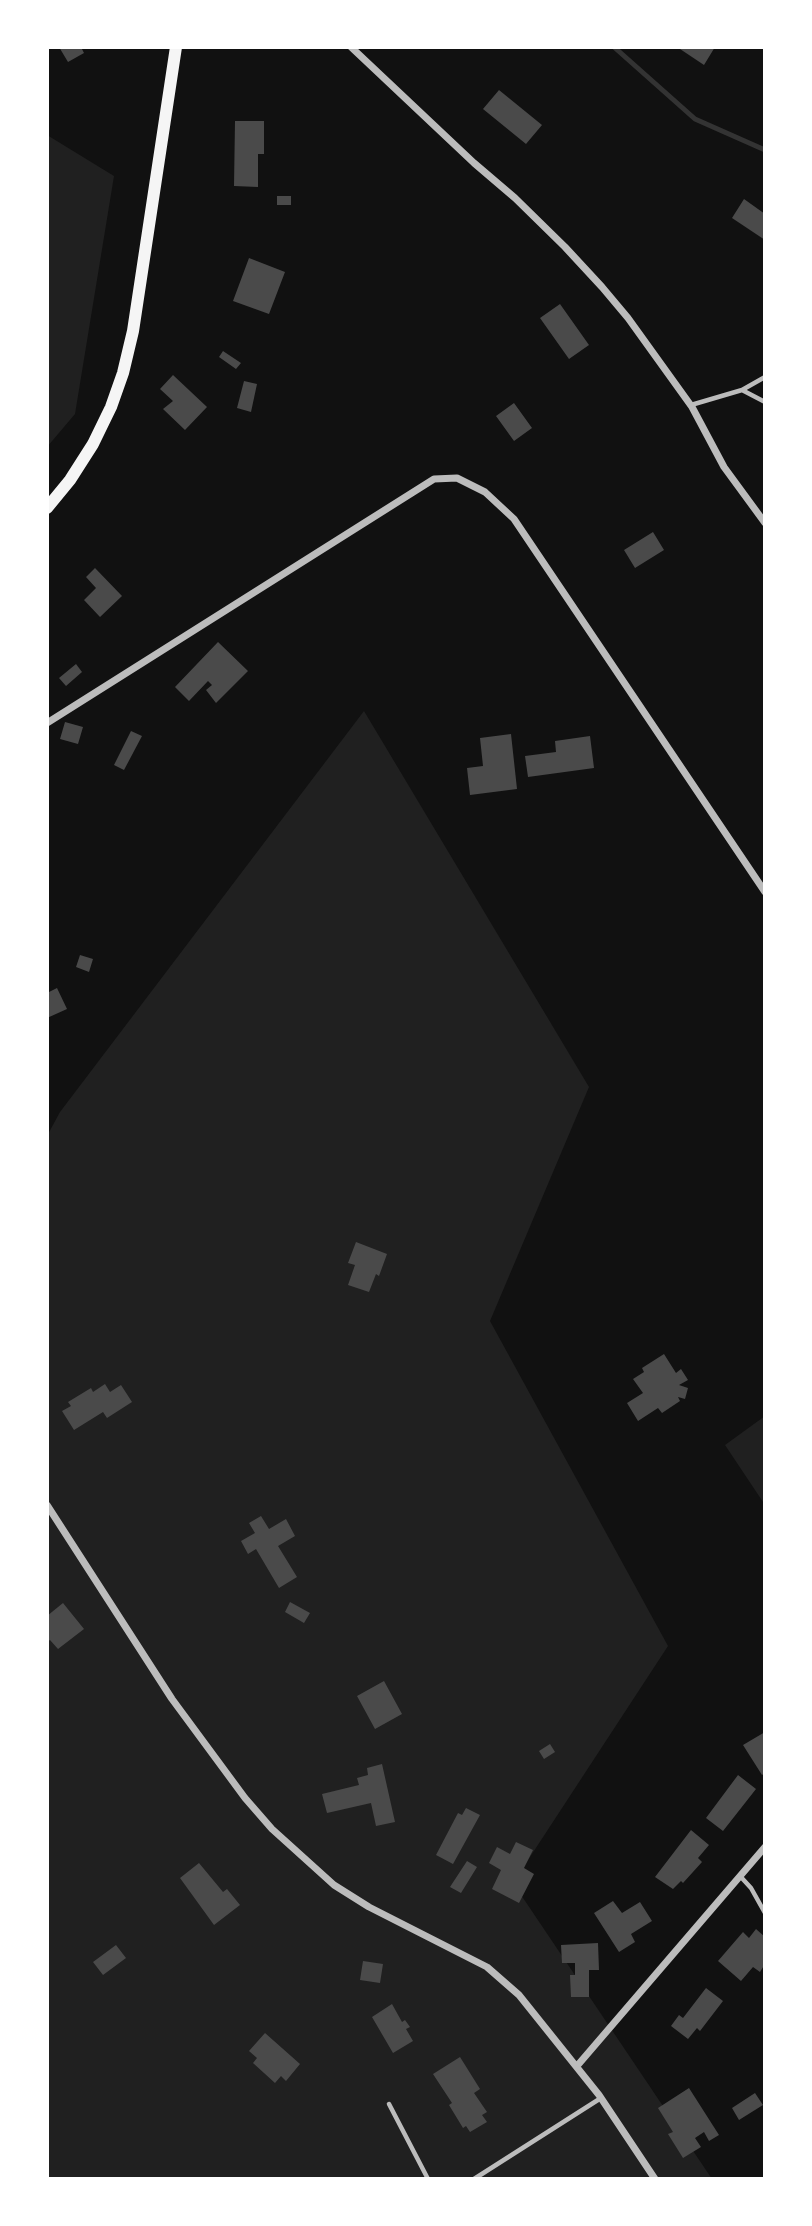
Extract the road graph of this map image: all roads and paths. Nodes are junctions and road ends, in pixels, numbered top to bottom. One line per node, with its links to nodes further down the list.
1 (176, 47): 7 (main road)
2 (351, 47): 6 (street)
3 (765, 377): 4 (lane)
4 (742, 390): 5 (lane); 6 (lane)
5 (765, 402)
6 (690, 405): 8 (street)
7 (47, 508)
8 (765, 523)
9 (47, 723): 10 (street)
10 (765, 892)
11 (47, 1505): 15 (street)
12 (765, 1846): 13 (street)
13 (739, 1876): 14 (lane); 15 (street)
14 (765, 1913)
15 (577, 2066): 16 (street)
16 (601, 2098): 19 (lane); 20 (street)
17 (389, 2104): 18 (lane)
18 (428, 2179)
19 (474, 2179)
20 (655, 2179)

